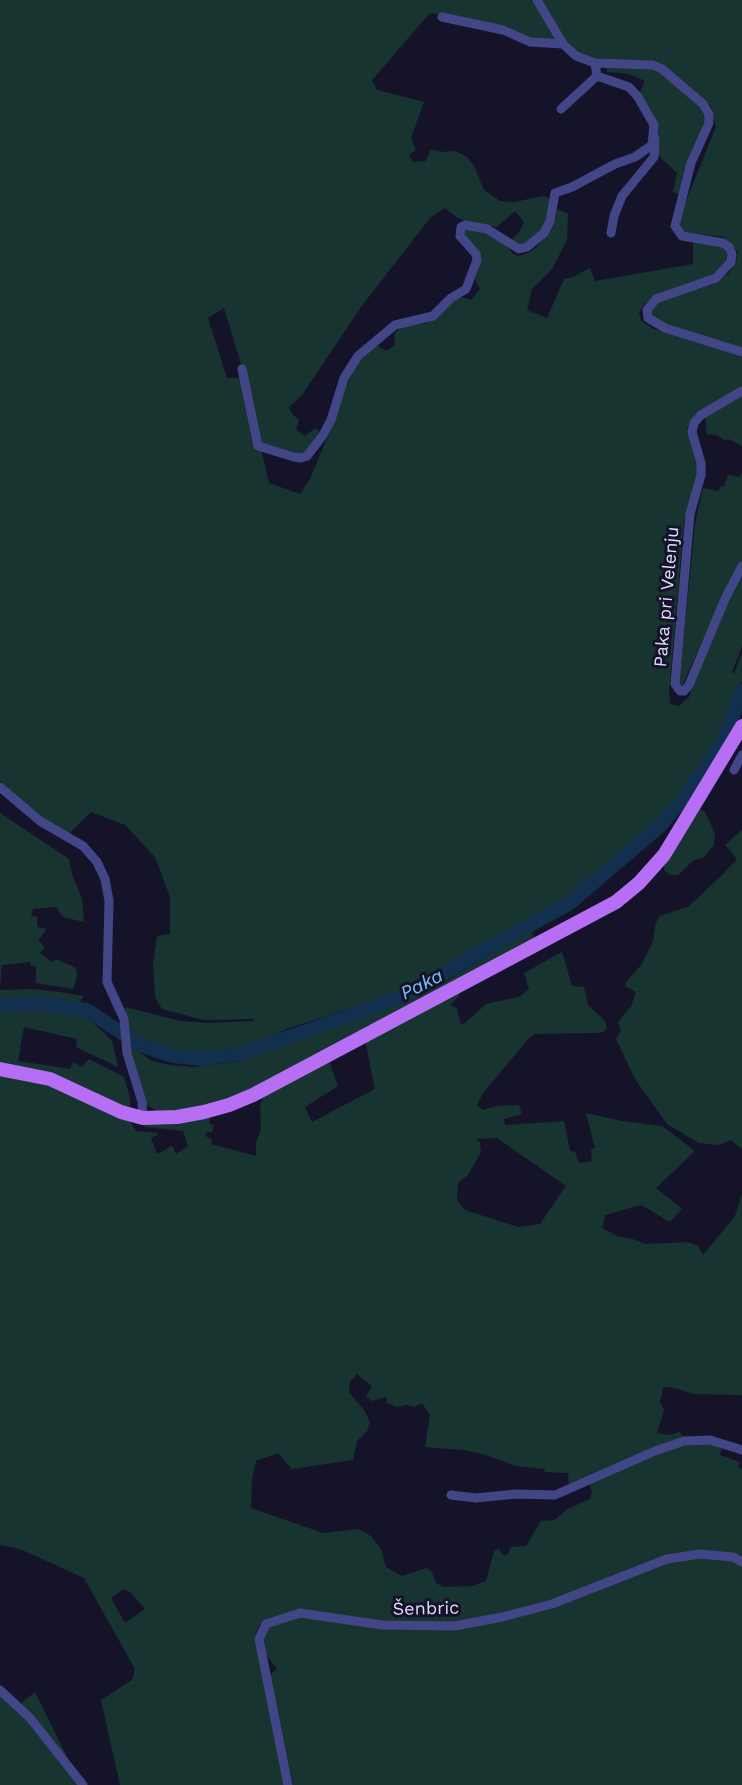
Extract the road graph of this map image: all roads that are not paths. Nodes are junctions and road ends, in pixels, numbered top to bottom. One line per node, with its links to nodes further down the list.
1 (537, 0): 3 (street)
2 (442, 17): 3 (street)
3 (563, 44): 4 (street)
4 (595, 63): 5 (street); 9 (street)
5 (597, 76): 6 (street); 7 (street)
6 (561, 109)
7 (654, 137): 8 (street); 10 (street)
8 (611, 233)
9 (742, 352)
10 (242, 369)
11 (742, 391): 12 (street, Paka pri Velenju)
12 (742, 566)
13 (742, 726): 18 (main road)
14 (742, 755): 15 (street)
15 (734, 769)
16 (0, 787): 18 (street)
17 (0, 1069): 18 (main road)
18 (143, 1118)
19 (742, 1450): 20 (street)
20 (452, 1495)
21 (742, 1562): 24 (street, Šenbric)
22 (0, 1690): 23 (street)
23 (83, 1785)
24 (288, 1785)

